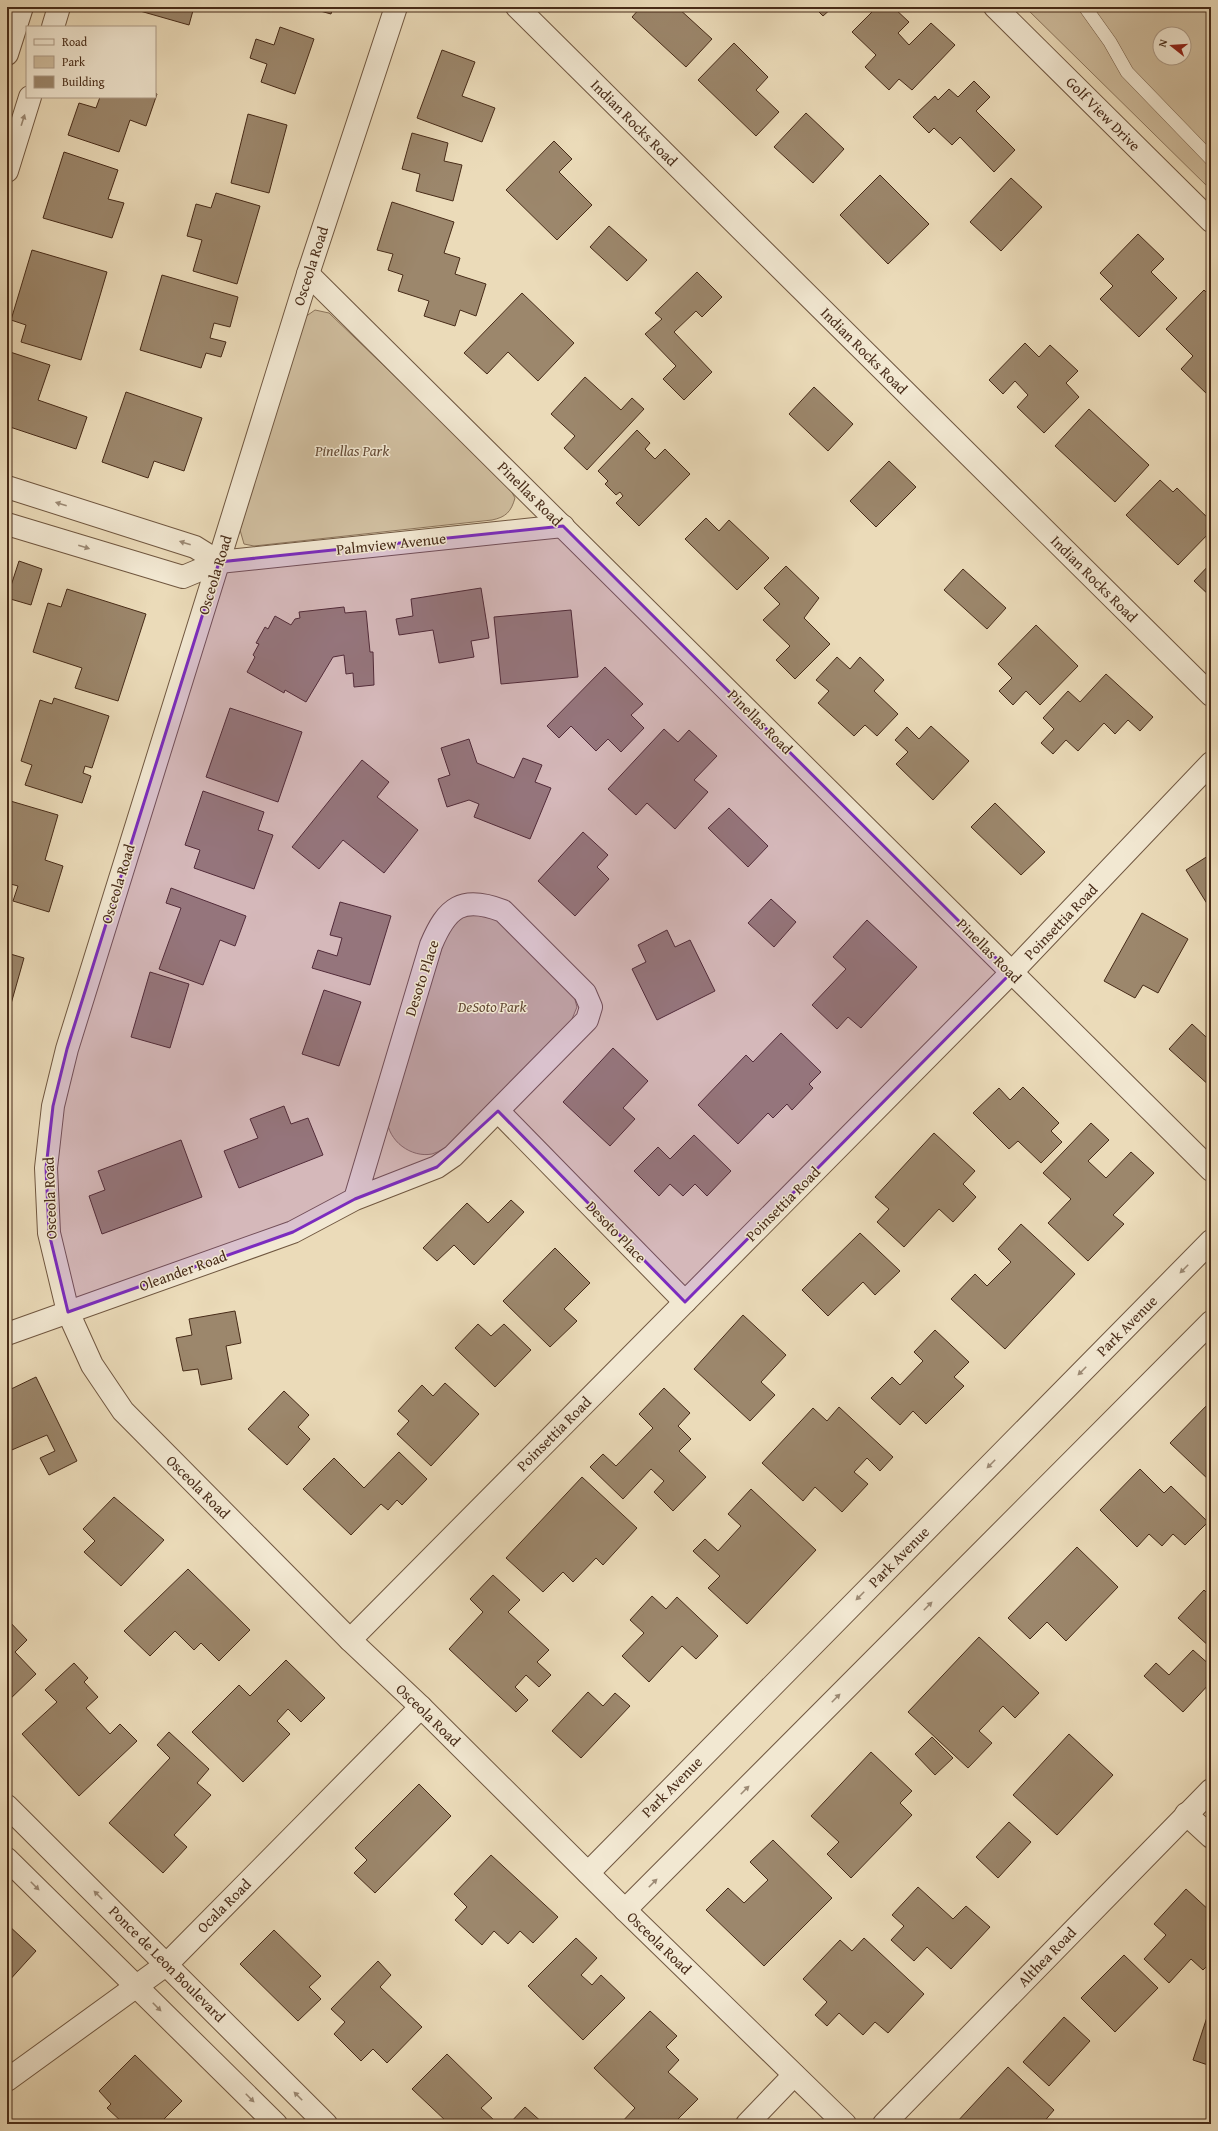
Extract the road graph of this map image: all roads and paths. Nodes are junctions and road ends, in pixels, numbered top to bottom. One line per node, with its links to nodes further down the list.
1 (22, 7): 8 (street)
2 (59, 7): 7 (street)
3 (396, 7): 13 (street, Osceola Road)
4 (517, 7): 18 (street, Indian Rocks Road)
5 (995, 7): 12 (street, Golf View Drive)
6 (1085, 7): 10 (lane)
7 (52, 26)
8 (7, 54)
9 (30, 98): 11 (street, one-way to 9)
10 (1211, 160)
11 (7, 171)
12 (1211, 221)
13 (308, 274): 16 (street, Pinellas Road); 17 (street, Osceola Road)
14 (7, 487): 17 (street, one-way to 14)
15 (7, 524): 17 (street, Palmview Avenue, one-way to 17)
16 (563, 526): 17 (street, Palmview Avenue); 20 (street, Pinellas Road)
17 (219, 562): 26 (street, Osceola Road)
18 (1211, 695)
19 (1211, 763): 20 (street, Poinsettia Road)
20 (1012, 973): 22 (street, Pinellas Road); 25 (street, Poinsettia Road)
21 (498, 1111): 23 (street, Desoto Place); 23 (street, Desoto Place); 25 (street, Desoto Place)
22 (1211, 1170)
23 (355, 1199): 26 (street, Oleander Road)
24 (1211, 1241): 36 (street, Park Avenue, one-way to 36)
25 (685, 1302): 29 (street, Poinsettia Road)
26 (68, 1312): 28 (street, Oleander Road); 29 (street, Osceola Road)
27 (1211, 1322): 37 (street, one-way to 27)
28 (7, 1334)
29 (350, 1640): 30 (street, Osceola Road)
30 (421, 1707): 36 (street, Osceola Road); 38 (street, Ocala Road)
31 (1211, 1790): 33 (street, Althea Road)
32 (7, 1806): 38 (street, Ponce de Leon Boulevard, one-way to 32)
33 (1186, 1814): 34 (street); 46 (street, Althea Road)
34 (1211, 1837)
35 (7, 1859): 39 (street, one-way to 39)
36 (588, 1873): 37 (street, Osceola Road)
37 (625, 1910): 40 (street, Osceola Road)
38 (167, 1964): 39 (street, Ocala Road); 43 (street, Ponce de Leon Boulevard, one-way to 38)
39 (136, 1986): 41 (street, Ocala Road); 42 (street, one-way to 42)
40 (794, 2075): 44 (street); 45 (street, Osceola Road)
41 (7, 2080)
42 (276, 2124)
43 (326, 2124)
44 (747, 2124)
45 (845, 2124)
46 (884, 2124)

